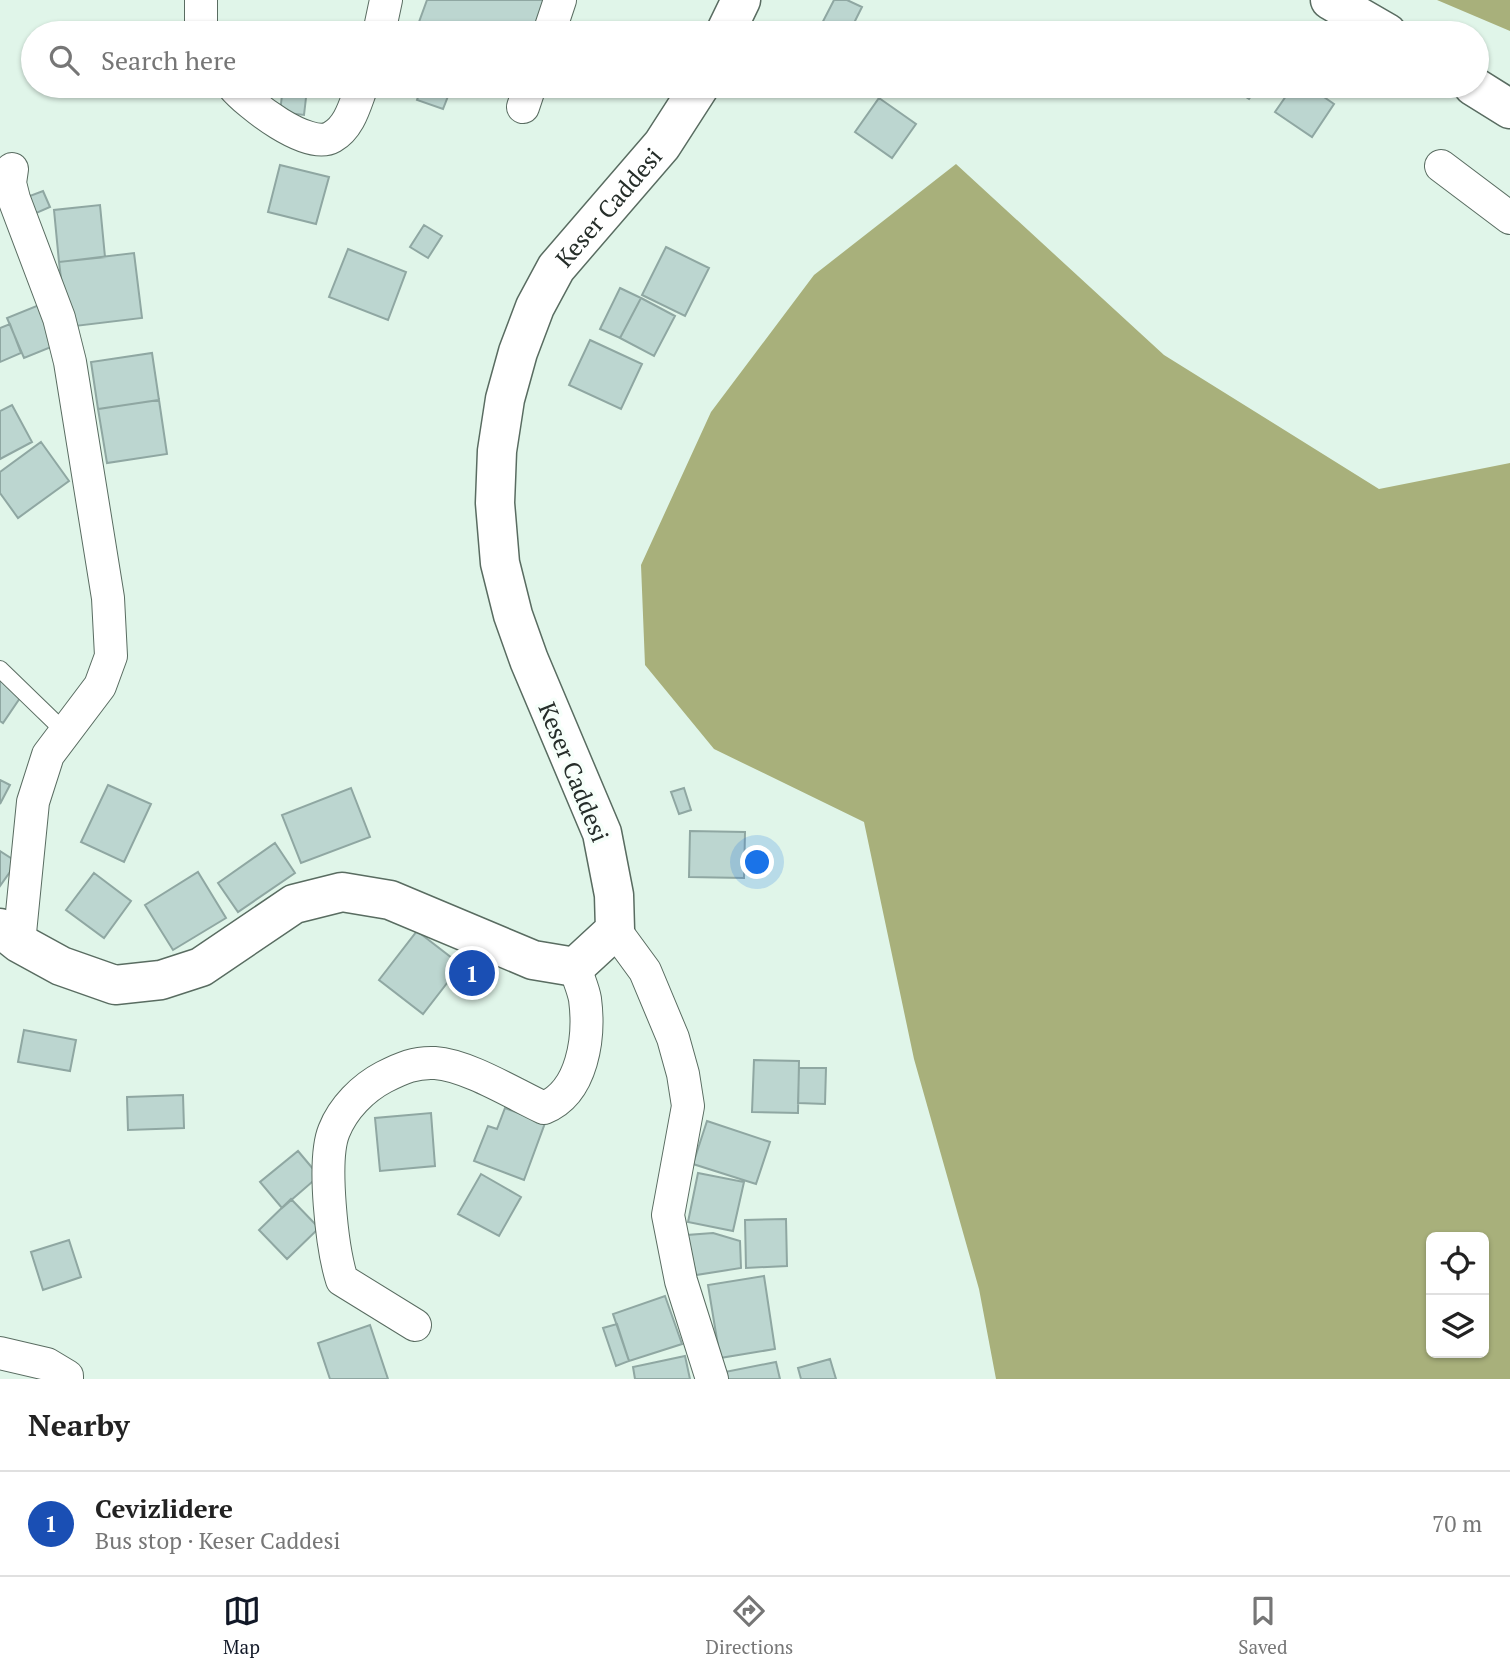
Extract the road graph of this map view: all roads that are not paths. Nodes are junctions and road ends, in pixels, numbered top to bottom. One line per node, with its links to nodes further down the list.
1 (201, 0): 6 (street)
2 (386, 0): 7 (street)
3 (560, 0): 8 (street)
4 (741, 0): 9 (street)
5 (1330, 0): 10 (street)
6 (201, 21)
7 (382, 21)
8 (553, 21)
9 (731, 21)
10 (1366, 21)
11 (1489, 96): 15 (street)
12 (248, 98): 13 (street)
13 (358, 98)
14 (692, 98): 21 (street, Keser Caddesi)
15 (1510, 109)
16 (1441, 166): 18 (street)
17 (12, 169): 20 (street)
18 (1510, 218)
19 (0, 669): 20 (lane)
20 (64, 731): 22 (street)
21 (615, 930): 23 (street); 27 (street)
22 (10, 936): 23 (street)
23 (575, 967): 24 (street)
24 (415, 1325)
25 (0, 1353): 26 (street)
26 (67, 1379)
27 (712, 1379)

